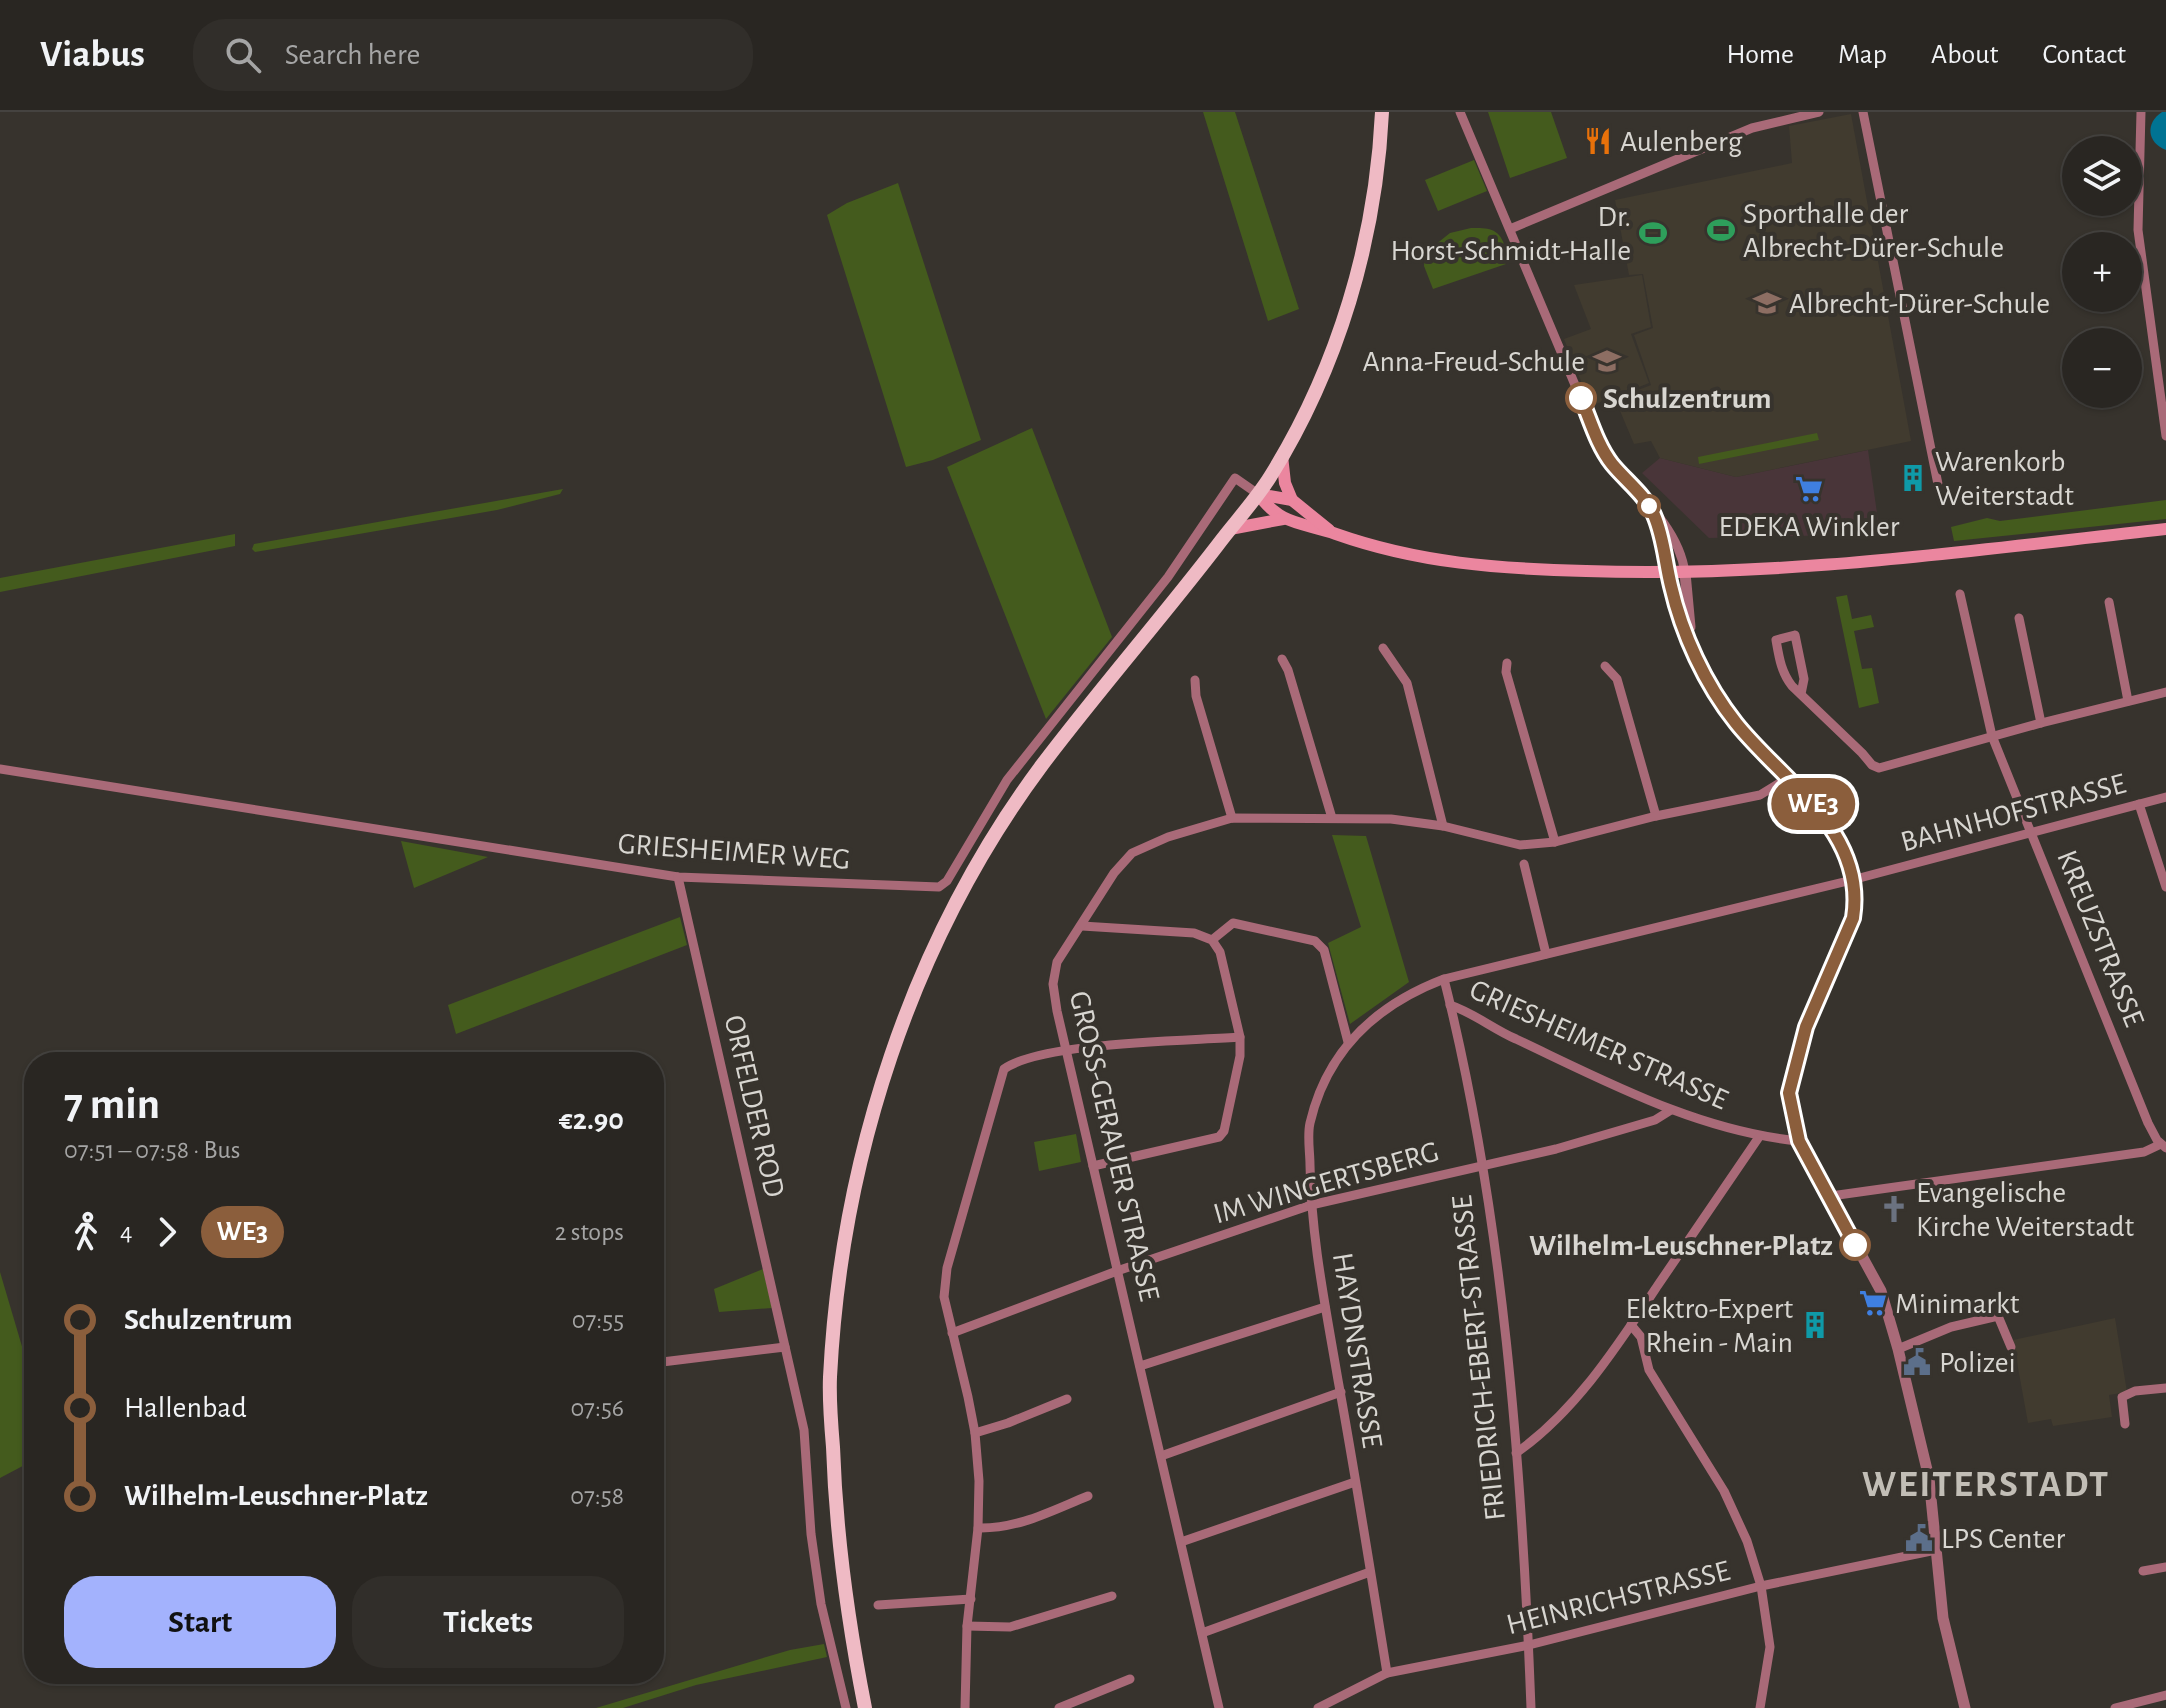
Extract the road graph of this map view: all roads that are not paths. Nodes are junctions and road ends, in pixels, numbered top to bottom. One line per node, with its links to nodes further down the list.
1 (1382, 112): 8 (main road)
2 (1460, 112): 6 (street)
3 (1819, 112): 6 (street)
4 (1863, 112): 10 (street)
5 (2141, 112): 7 (street)
6 (1510, 229): 12 (street)
7 (2166, 436)
8 (1282, 456): 9 (main road); 11 (main road)
9 (1258, 494): 11 (main road); 13 (main road); 14 (main road); 44 (street, GRIESHEIMER WEG)
10 (1941, 499)
11 (1292, 500): 16 (main road)
12 (1652, 510): 17 (street); 18 (street)
13 (1283, 519): 14 (main road); 16 (main road)
14 (1230, 529): 99 (main road)
15 (2166, 529): 17 (main road)
16 (1332, 532): 18 (main road)
17 (1685, 573): 18 (main road); 22 (street)
18 (1669, 574): 22 (street)
19 (1960, 594): 32 (street, KREUZSTRASSE)
20 (2109, 602): 30 (street)
21 (2019, 618): 31 (street)
22 (1692, 644): 34 (street)
23 (1383, 648): 40 (street)
24 (1282, 659): 39 (street)
25 (1507, 663): 42 (street)
26 (1605, 666): 37 (street)
27 (1195, 680): 38 (street)
28 (2166, 692): 30 (street)
29 (1801, 694): 29 (street); 32 (street)
30 (2128, 701): 31 (street)
31 (2041, 723): 32 (street)
32 (1992, 736): 41 (street, KREUZSTRASSE)
33 (0, 769): 44 (street, GRIESHEIMER WEG)
34 (1788, 778): 37 (street, GROSS-GERAUER STRASSE); 45 (street)
35 (2166, 797): 36 (street, BAHNHOFSTRASSE)
36 (2139, 804): 41 (street, BAHNHOFSTRASSE); 46 (street)
37 (1656, 816): 42 (street, GROSS-GERAUER STRASSE)
38 (1232, 818): 39 (street, GROSS-GERAUER STRASSE); 47 (street, GROSS-GERAUER STRASSE)
39 (1332, 818): 40 (street, GROSS-GERAUER STRASSE)
40 (1443, 826): 42 (street, GROSS-GERAUER STRASSE)
41 (2033, 831): 45 (street, BAHNHOFSTRASSE); 58 (street, KREUZSTRASSE)
42 (1555, 842)
43 (1524, 864): 49 (street)
44 (678, 877): 67 (street, ORFELDER ROD)
45 (1852, 880): 49 (street, BAHNHOFSTRASSE); 57 (street)
46 (2166, 887)
47 (1082, 926): 48 (street); 54 (street, GROSS-GERAUER STRASSE)
48 (1212, 940): 52 (street); 53 (street)
49 (1546, 954): 50 (street, BAHNHOFSTRASSE)
50 (1444, 979): 51 (street, GRIESHEIMER STRASSE); 53 (street, HAYDNSTRASSE)
51 (1450, 1005): 55 (street, GRIESHEIMER STRASSE); 59 (street, FRIEDRICH-EBERT-STRASSE)
52 (1240, 1037): 54 (street); 60 (street)
53 (1348, 1042): 62 (street, HAYDNSTRASSE)
54 (1066, 1050): 60 (street, GROSS-GERAUER STRASSE); 66 (street)
55 (1671, 1110): 56 (street, GRIESHEIMER STRASSE); 59 (street, IM WINGERTSBERG)
56 (1759, 1137): 57 (street, GRIESHEIMER STRASSE); 65 (street)
57 (1799, 1141): 61 (street)
58 (2163, 1146): 61 (street)
59 (1481, 1165): 62 (street, IM WINGERTSBERG); 77 (street, FRIEDRICH-EBERT-STRASSE)
60 (1093, 1166): 63 (street, GROSS-GERAUER STRASSE)
61 (1831, 1196): 69 (street)
62 (1311, 1205): 63 (street, IM WINGERTSBERG); 64 (street, HAYDNSTRASSE)
63 (1117, 1271): 66 (street, IM WINGERTSBERG); 71 (street, GROSS-GERAUER STRASSE)
64 (1325, 1307): 71 (street); 73 (street, HAYDNSTRASSE)
65 (1631, 1325): 77 (street); 87 (street)
66 (952, 1333): 76 (street)
67 (785, 1347): 70 (street); 98 (street, ORFELDER ROD)
68 (2011, 1347): 69 (street)
69 (1898, 1349): 83 (street)
70 (664, 1362)
71 (1140, 1366): 78 (street, GROSS-GERAUER STRASSE)
72 (2166, 1388): 75 (street)
73 (1341, 1392): 78 (street); 79 (street, HAYDNSTRASSE)
74 (1067, 1399): 76 (street)
75 (2125, 1424)
76 (975, 1433): 81 (street)
77 (1516, 1453): 93 (street, FRIEDRICH-EBERT-STRASSE)
78 (1161, 1456): 82 (street, GROSS-GERAUER STRASSE)
79 (1355, 1482): 82 (street); 86 (street, HAYDNSTRASSE)
80 (1088, 1496): 81 (street)
81 (978, 1528): 89 (street)
82 (1181, 1542): 92 (street, GROSS-GERAUER STRASSE)
83 (1936, 1550): 87 (street, HEINRICHSTRASSE); 107 (street)
84 (2166, 1567): 85 (street)
85 (2143, 1571)
86 (1370, 1572): 92 (street); 94 (street, HAYDNSTRASSE)
87 (1761, 1586): 93 (street, HEINRICHSTRASSE); 106 (street)
88 (1112, 1596): 91 (street)
89 (971, 1599): 90 (street); 91 (street)
90 (878, 1605)
91 (967, 1626): 100 (street)
92 (1202, 1633): 102 (street, GROSS-GERAUER STRASSE)
93 (1529, 1645): 94 (street, HEINRICHSTRASSE); 105 (street, FRIEDRICH-EBERT-STRASSE)
94 (1387, 1673): 97 (street, HEINRICHSTRASSE)
95 (1130, 1679): 101 (street)
96 (2166, 1695): 108 (street)
97 (1346, 1696): 103 (street, HEINRICHSTRASSE); 104 (street)
98 (846, 1708)
99 (865, 1708)
100 (965, 1708)
101 (1059, 1708)
102 (1219, 1708)
103 (1318, 1708)
104 (1347, 1708)
105 (1531, 1708)
106 (1760, 1708)
107 (1965, 1708)
108 (2115, 1708)

